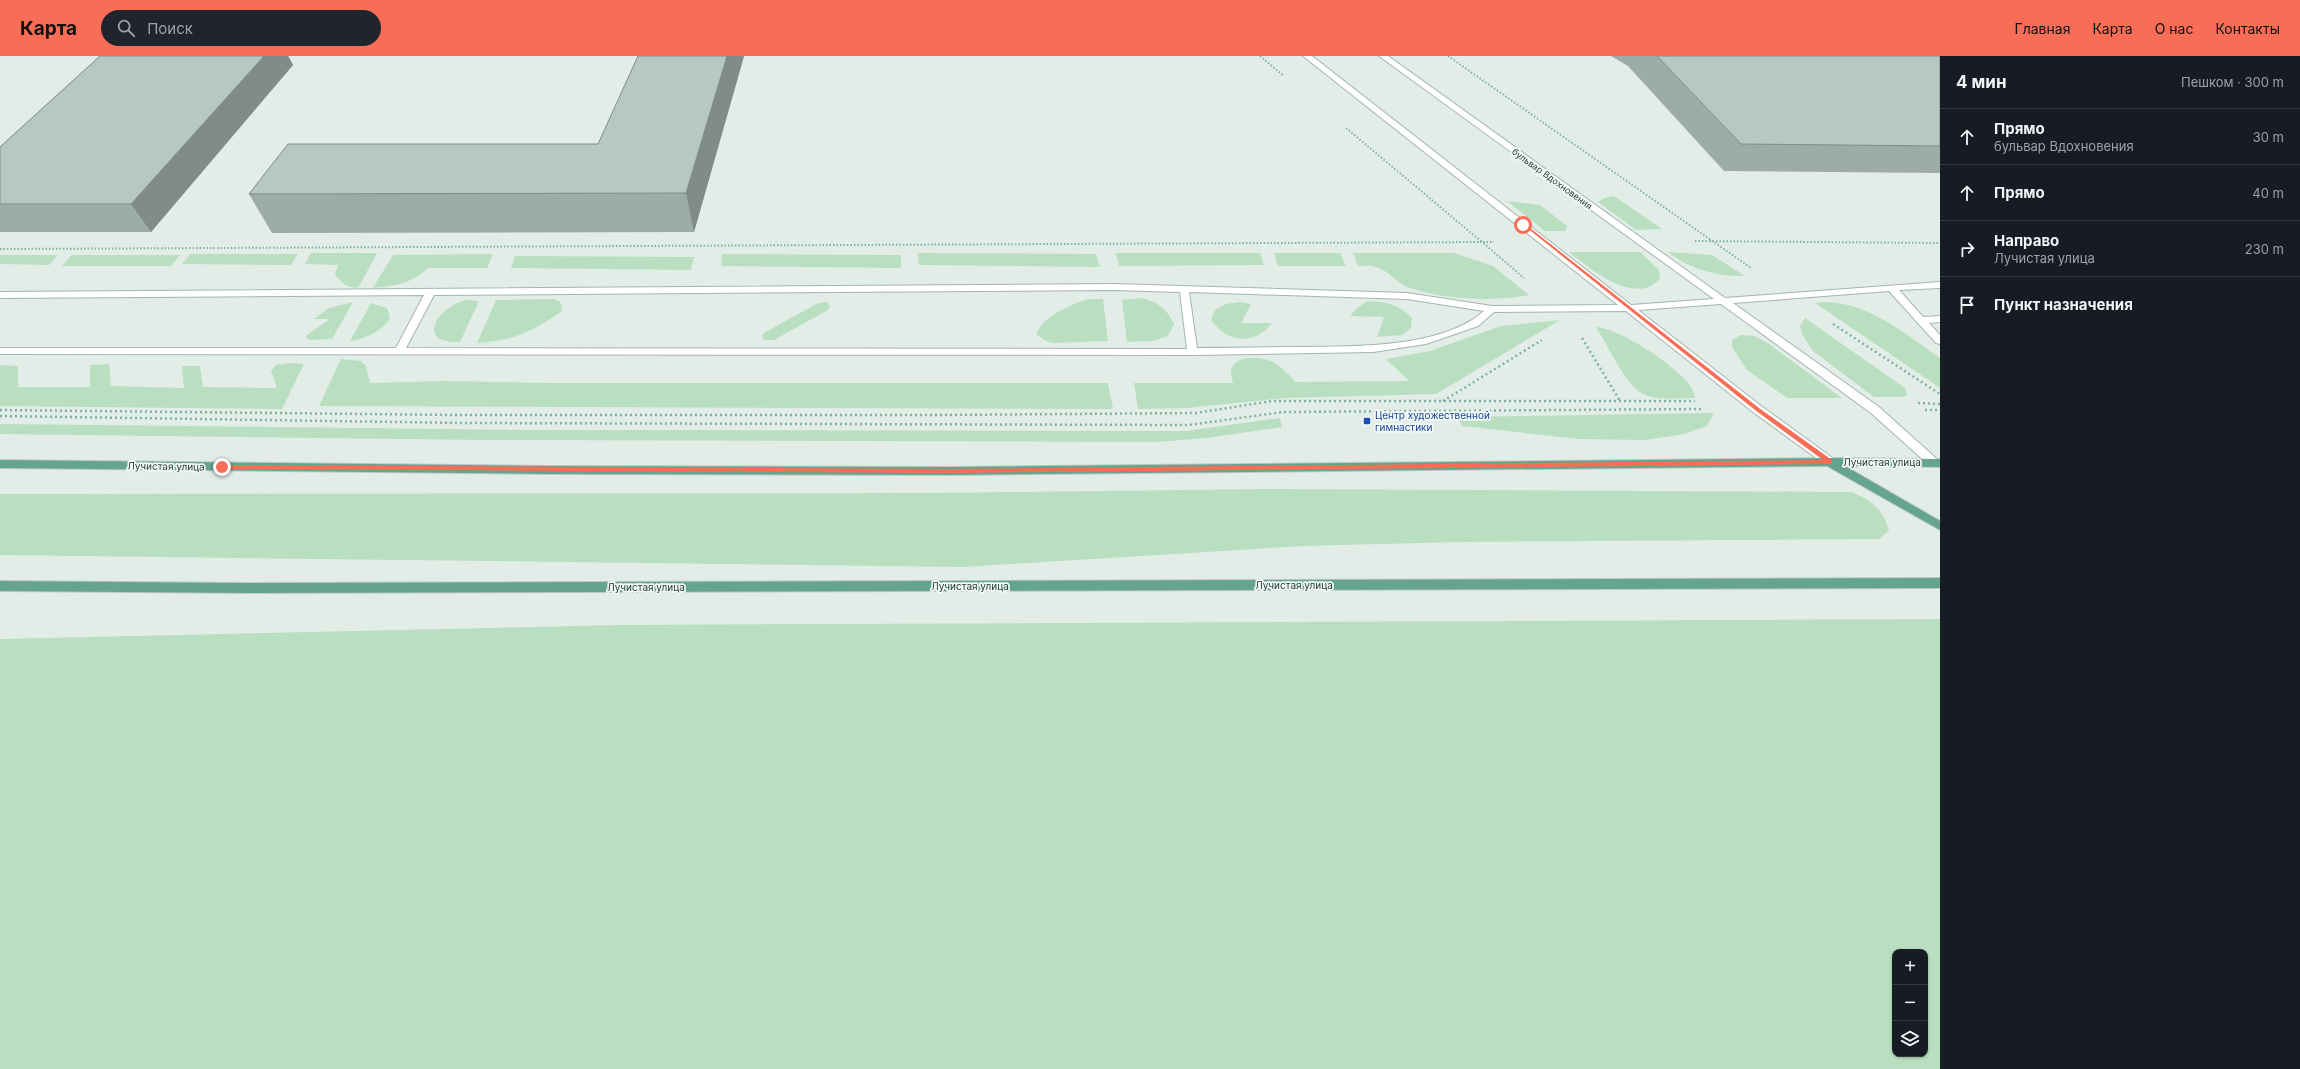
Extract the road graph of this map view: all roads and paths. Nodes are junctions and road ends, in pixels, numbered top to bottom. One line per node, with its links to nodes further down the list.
1 (1307, 56): 13 (lane)
2 (1383, 56): 11 (lane, бульвар Вдохновения)
3 (1448, 56): 4 (path)
4 (1940, 243)
5 (0, 249): 12 (path)
6 (1940, 285): 7 (lane)
7 (1891, 288): 11 (lane); 16 (lane)
8 (1184, 289): 9 (lane); 14 (lane); 21 (lane)
9 (430, 293): 10 (lane); 20 (lane)
10 (0, 295)
11 (1722, 301): 13 (lane); 29 (lane, бульвар Вдохновения)
12 (1560, 307): 13 (lane); 14 (lane); 17 (path)
13 (1629, 308): 27 (lane)
14 (1492, 309): 21 (lane)
15 (1940, 319): 16 (lane)
16 (1921, 320): 18 (lane)
17 (1572, 322): 22 (path); 24 (path)
18 (1940, 341)
19 (0, 351): 20 (lane)
20 (399, 351): 21 (lane)
21 (1193, 352)
22 (1620, 401): 23 (path); 24 (path)
23 (1696, 401)
24 (1441, 402): 28 (path)
25 (1917, 404): 26 (path)
26 (1940, 404)
27 (1757, 409): 31 (path); 32 (lane)
28 (0, 410)
29 (1875, 410): 30 (path); 34 (lane, бульвар Вдохновения)
30 (1940, 410)
31 (0, 416)
32 (1830, 462): 33 (main road, Лучистая улица); 34 (main road, Лучистая улица); 35 (main road)
33 (0, 464)
34 (1938, 465)
35 (1940, 526)
36 (1940, 583): 37 (main road, Лучистая улица)
37 (0, 586)

